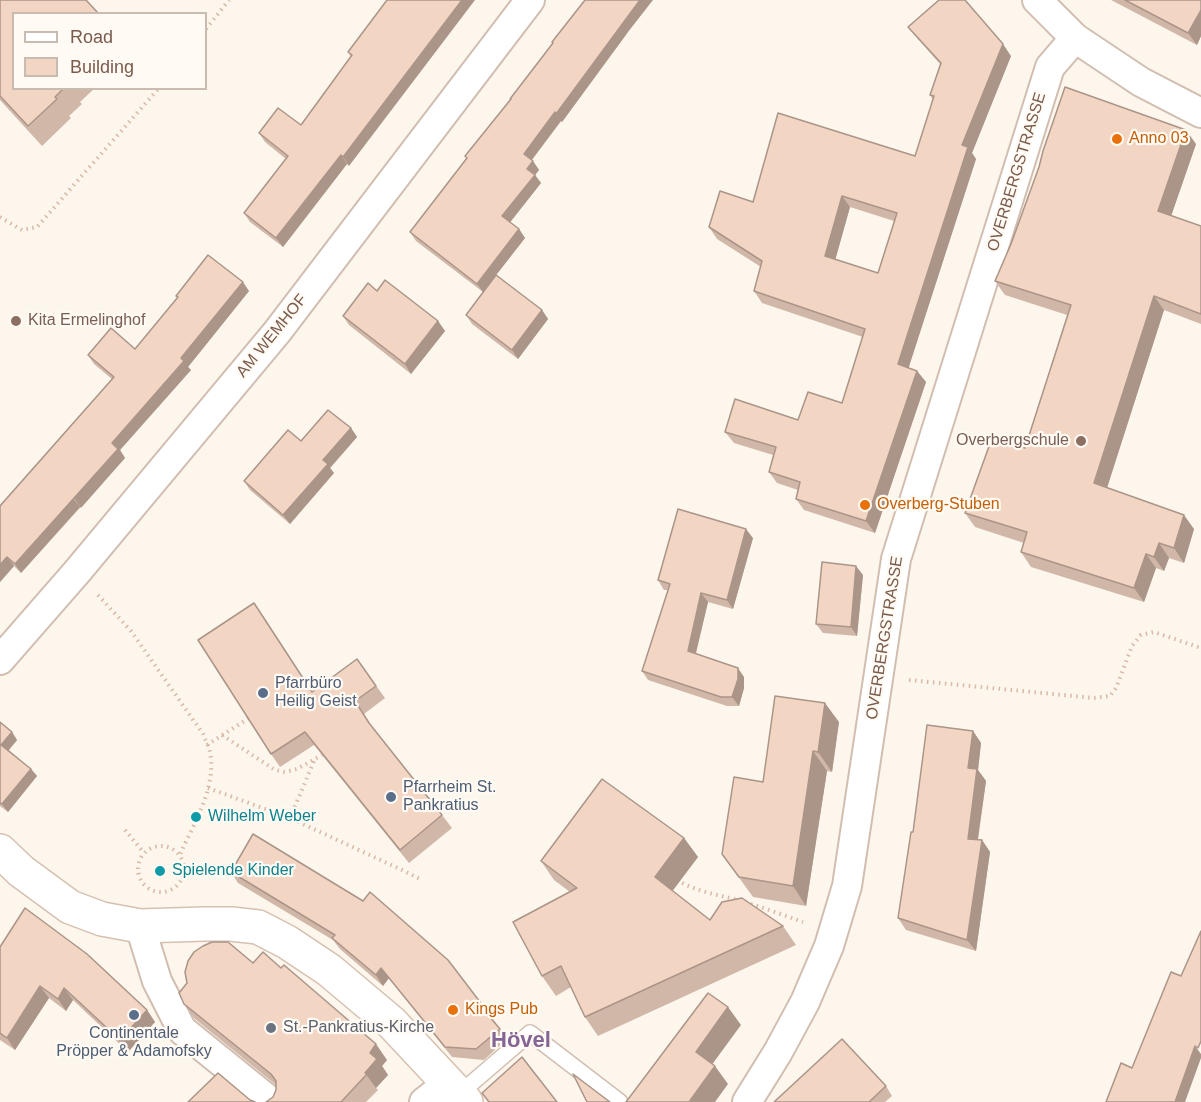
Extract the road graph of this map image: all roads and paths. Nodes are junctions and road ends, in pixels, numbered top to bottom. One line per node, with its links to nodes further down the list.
1 (229, 0): 4 (path)
2 (530, 0): 9 (street, AM WEMHOF)
3 (1037, 0): 5 (street)
4 (207, 28)
5 (1075, 38): 7 (street); 12 (street, OVERBERGSTRASSE)
6 (157, 90): 8 (path)
7 (1201, 113)
8 (0, 217)
9 (76, 573): 11 (street, AM WEMHOF); 15 (path)
10 (1201, 648): 12 (path)
11 (0, 660)
12 (878, 676): 27 (street, OVERBERGSTRASSE)
13 (249, 718): 14 (path)
14 (222, 735): 15 (path); 17 (path)
15 (207, 745): 18 (path)
16 (322, 755): 17 (path)
17 (314, 760): 19 (path)
18 (208, 788): 19 (path); 23 (path)
19 (290, 818): 25 (path)
20 (125, 830): 22 (path)
21 (0, 851): 26 (street)
22 (144, 853): 23 (path); 23 (path)
23 (180, 854)
24 (671, 875): 27 (path)
25 (422, 880)
26 (140, 926): 28 (street); 29 (street)
27 (833, 933): 31 (street, OVERBERGSTRASSE)
28 (449, 1095): 30 (lane)
29 (271, 1102)
30 (620, 1102)
31 (747, 1102)

